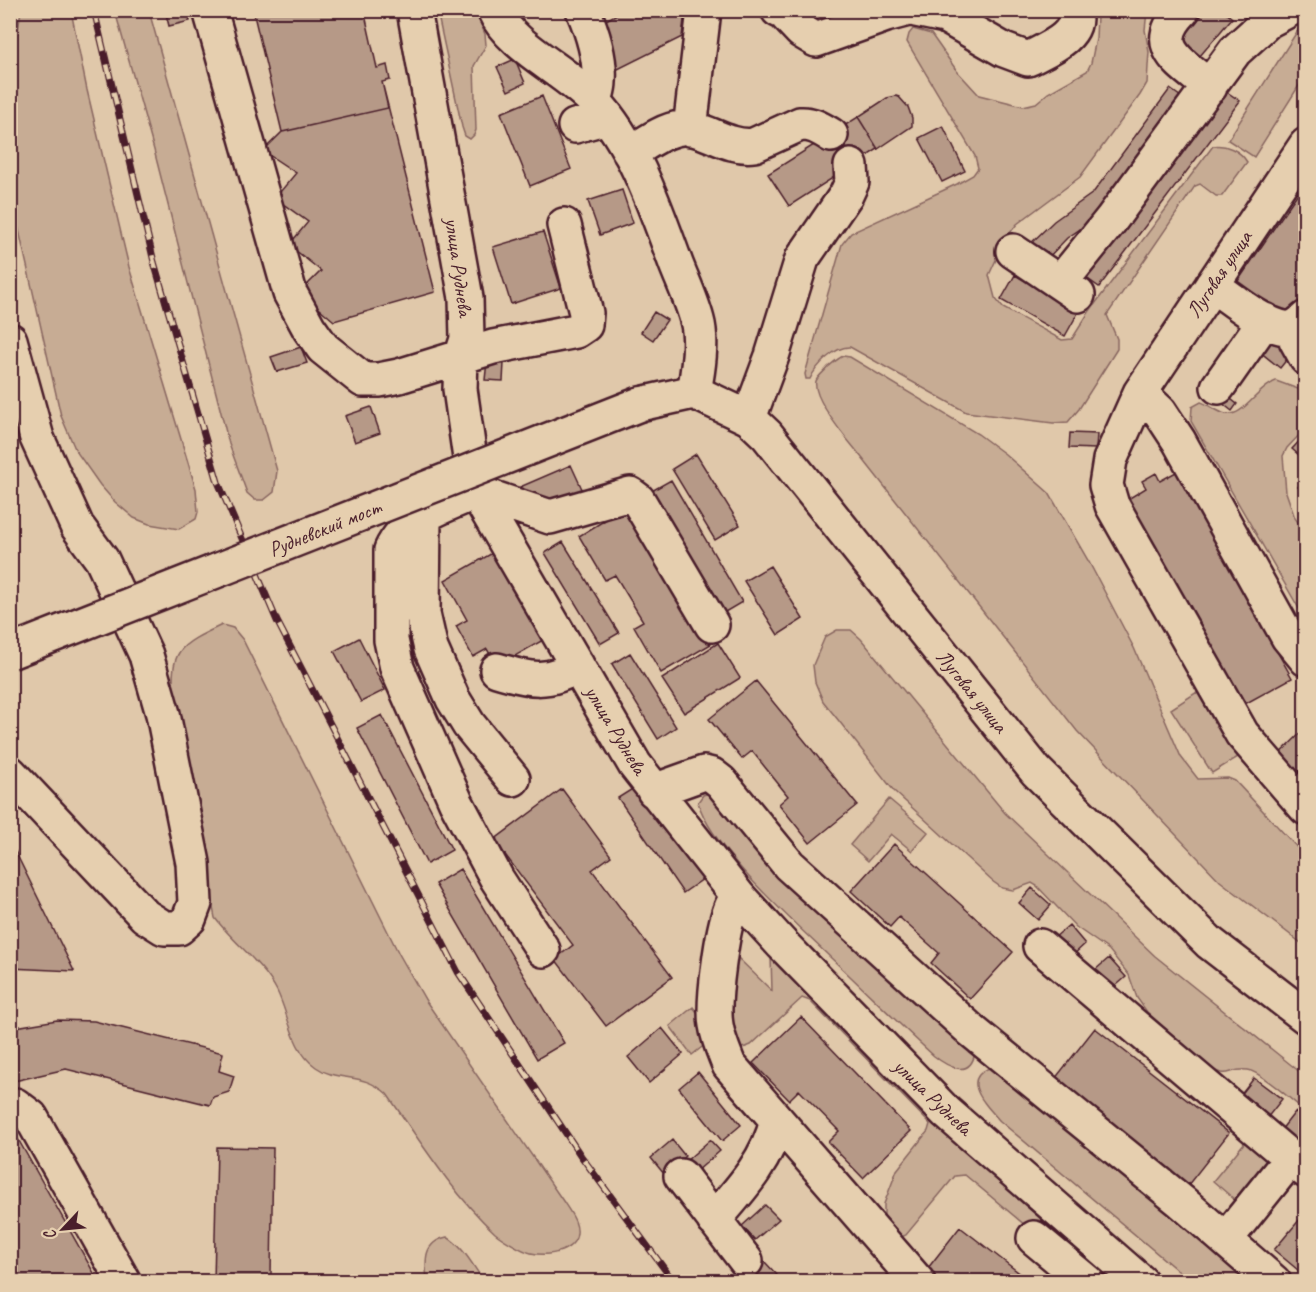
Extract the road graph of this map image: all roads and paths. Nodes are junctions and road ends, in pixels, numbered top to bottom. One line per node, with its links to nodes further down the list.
1 (210, 10): 24 (street)
2 (414, 10): 24 (street, улица Руднева)
3 (494, 10): 13 (street)
4 (583, 10): 13 (street)
5 (778, 10): 6 (street)
6 (905, 10)
7 (1073, 10): 10 (street)
8 (1183, 10): 12 (street)
9 (1289, 10): 12 (street)
10 (918, 11)
11 (713, 14): 14 (street)
12 (1210, 87): 20 (street)
13 (592, 115): 17 (street)
14 (690, 129): 15 (street); 17 (street)
15 (831, 135)
16 (1305, 145): 21 (street, Луговая улица)
17 (630, 153): 27 (street)
18 (851, 166): 29 (street)
19 (564, 225): 24 (street)
20 (1013, 251)
21 (1212, 285): 22 (street); 28 (street, Луговая улица)
22 (1288, 322): 25 (street); 26 (street)
23 (10, 340): 39 (street)
24 (461, 358): 30 (street, улица Руднева)
25 (1305, 358)
26 (1218, 387)
27 (694, 392): 29 (street, Луговая улица); 33 (street, Рудневский мост, bridge)
28 (1140, 393): 34 (street); 42 (street, Луговая улица)
29 (749, 418): 46 (street, Луговая улица)
30 (476, 492): 31 (street); 32 (street); 35 (street, улица Руднева)
31 (424, 516): 37 (street); 40 (street)
32 (712, 625)
33 (10, 652)
34 (1305, 659)
35 (577, 665): 36 (street); 41 (street, улица Руднева)
36 (497, 670)
37 (406, 690): 38 (street); 45 (street)
38 (472, 759)
39 (10, 773)
40 (513, 779)
41 (654, 791): 43 (street, улица Руднева); 55 (street)
42 (1305, 808)
43 (739, 897): 47 (street); 60 (street, улица Руднева)
44 (1040, 946): 51 (street)
45 (543, 950)
46 (1305, 1017)
47 (729, 1065): 49 (street); 50 (street)
48 (10, 1105): 57 (street)
49 (777, 1120): 50 (street); 58 (street)
50 (762, 1159): 53 (street)
51 (1292, 1172): 55 (street)
52 (681, 1176): 53 (street)
53 (714, 1220): 56 (street)
54 (1034, 1238): 59 (street)
55 (1226, 1239): 61 (street)
56 (746, 1261)
57 (124, 1281)
58 (918, 1281)
59 (1087, 1281)
60 (1141, 1281)
61 (1274, 1281)

